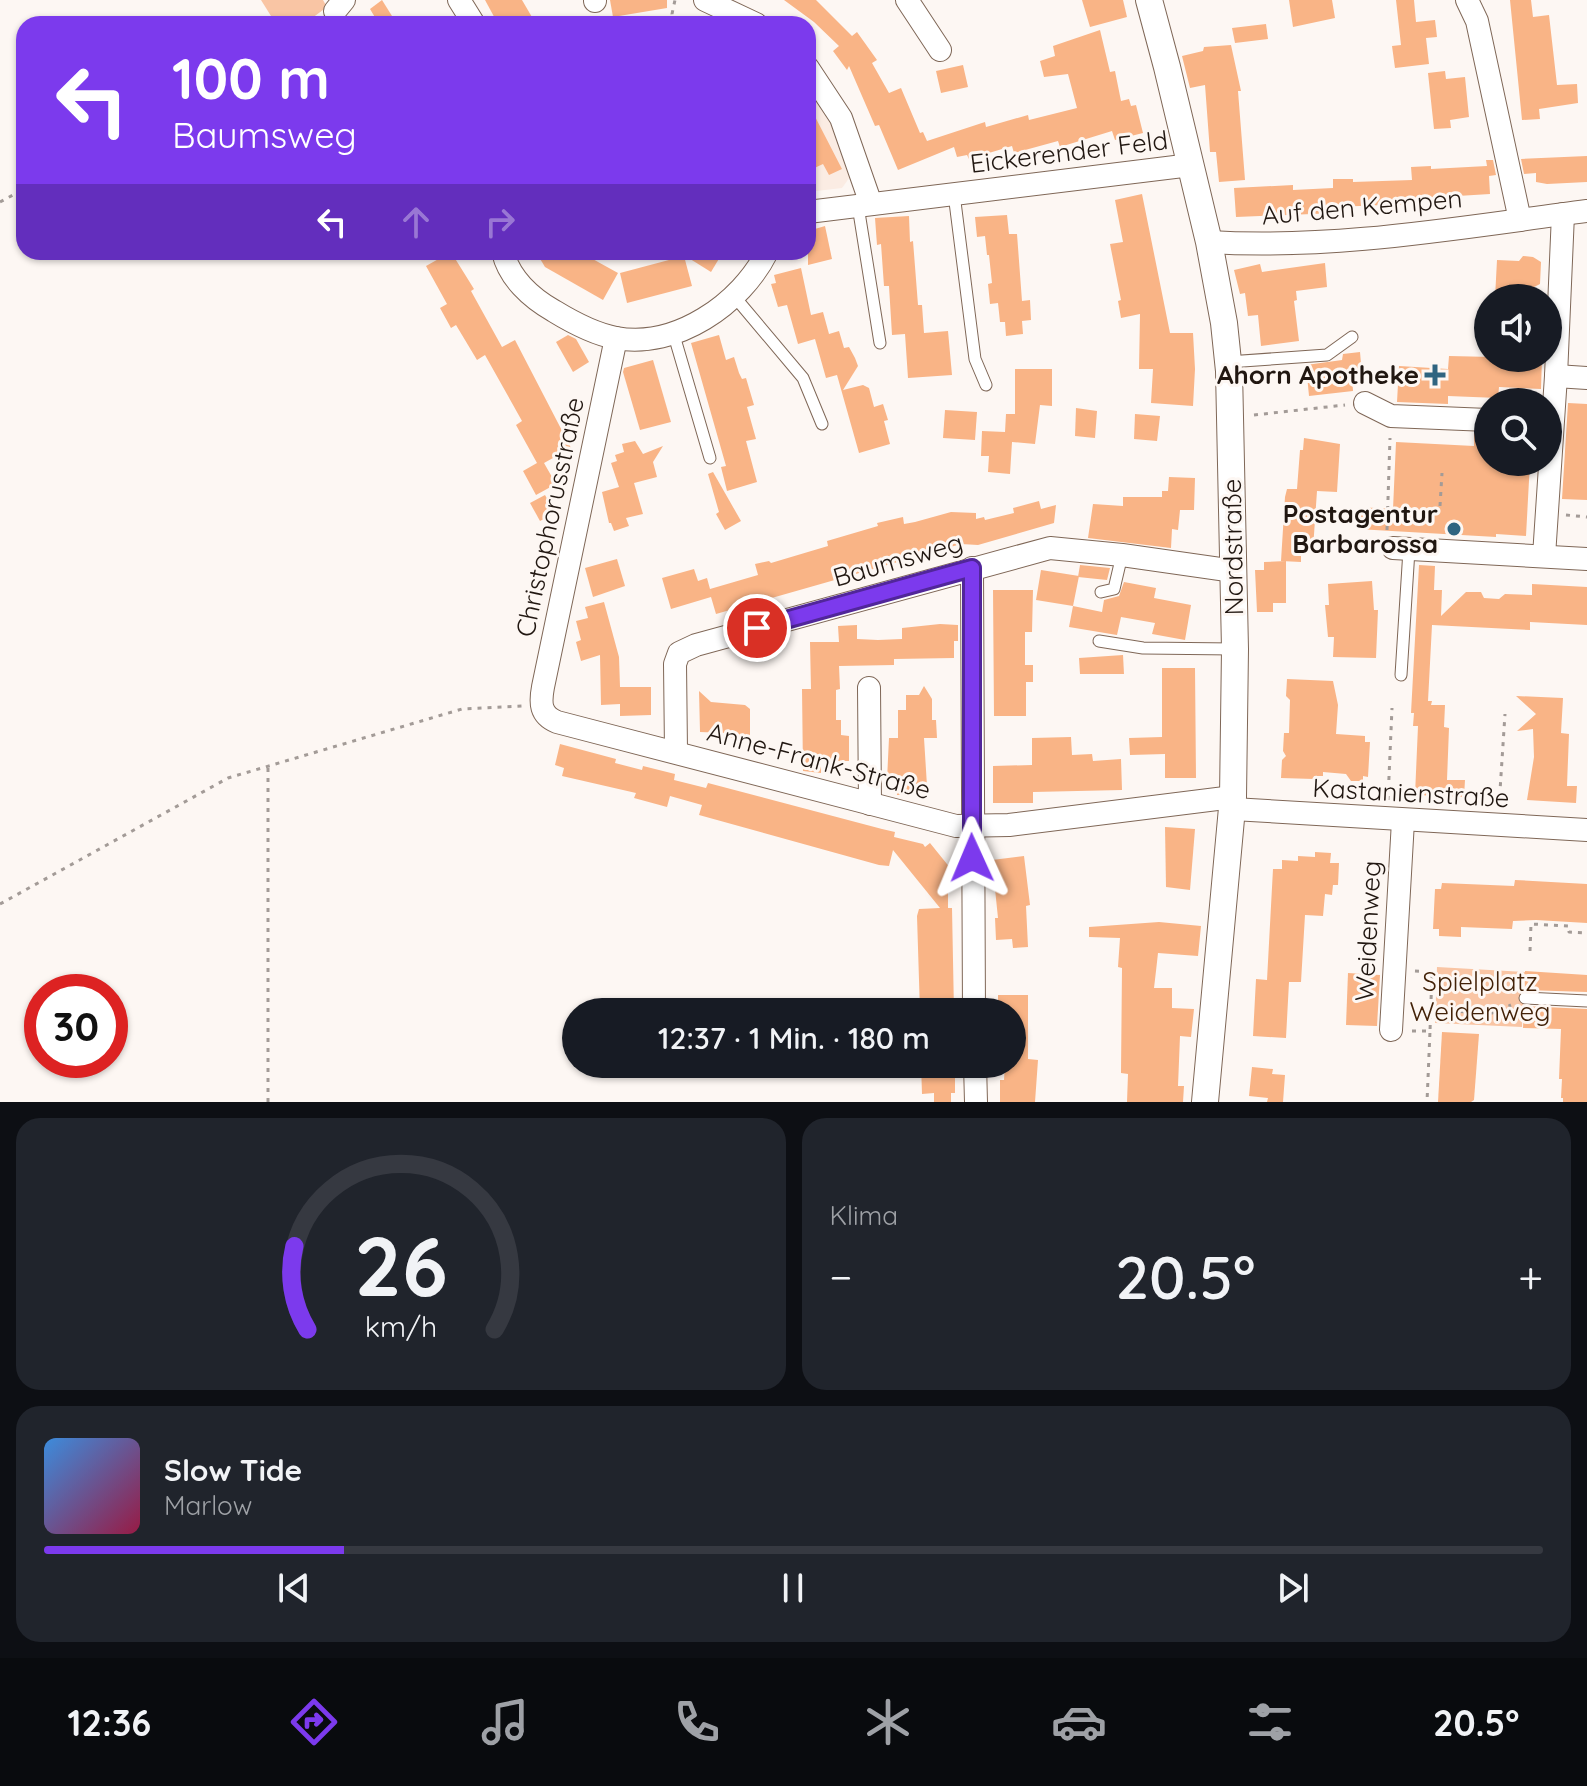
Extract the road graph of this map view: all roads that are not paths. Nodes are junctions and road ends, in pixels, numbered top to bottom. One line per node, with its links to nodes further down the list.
1 (705, 0): 5 (street)
2 (907, 0): 6 (street)
3 (1149, 0): 8 (street, Nordstraße)
4 (1467, 0): 14 (street)
5 (739, 16)
6 (940, 50)
7 (816, 78): 10 (street)
8 (1191, 165): 9 (street, Eickerender Feld); 15 (street, Nordstraße)
9 (954, 194): 10 (street, Eickerender Feld); 26 (lane, Eickerender Feld)
10 (864, 205): 11 (street, Eickerender Feld); 22 (lane)
11 (816, 211)
12 (1587, 211): 13 (street, Auf den Kempen)
13 (1563, 214): 14 (street, Auf den Kempen); 24 (street)
14 (1520, 220): 15 (street, Auf den Kempen)
15 (1209, 242): 23 (street, Nordstraße)
16 (507, 260): 21 (street)
17 (762, 260): 18 (street)
18 (734, 296): 19 (street); 30 (lane)
19 (673, 331): 21 (street); 31 (lane)
20 (1352, 337): 23 (lane)
21 (616, 338): 44 (street, Christophorusstraße)
22 (880, 343)
23 (1228, 362): 38 (street, Nordstraße)
24 (1556, 376): 25 (street); 27 (street)
25 (1587, 378)
26 (986, 385)
27 (1554, 388)
28 (1365, 403): 29 (street)
29 (1474, 419)
30 (822, 424)
31 (710, 458)
32 (1548, 476): 35 (street)
33 (1401, 549): 35 (street); 42 (lane)
34 (1122, 555): 37 (street, Baumsweg); 38 (street, Baumsweg); 39 (lane)
35 (1544, 556): 36 (street)
36 (1587, 559)
37 (972, 568): 45 (street, Baumsweg); 49 (street)
38 (1234, 571): 41 (street, Nordstraße)
39 (1101, 592)
40 (1099, 641): 41 (lane)
41 (1235, 649): 46 (street, Nordstraße)
42 (1401, 675)
43 (869, 688): 47 (street)
44 (541, 707): 45 (street, Anne-Frank-Straße)
45 (676, 751): 47 (street, Anne-Frank-Straße)
46 (1233, 803): 48 (street, Kastanienstraße); 49 (street, Anne-Frank-Straße); 57 (street, Nordstraße)
47 (870, 804): 49 (street, Anne-Frank-Straße)
48 (1395, 821): 50 (street, Kastanienstraße); 54 (street, Weidenweg)
49 (972, 827): 51 (street)
50 (1587, 830)
51 (974, 998)
52 (1525, 998): 53 (lane)
53 (1587, 1001)
54 (1391, 1030)
55 (975, 1078): 56 (street)
56 (976, 1102)
57 (1205, 1102)

